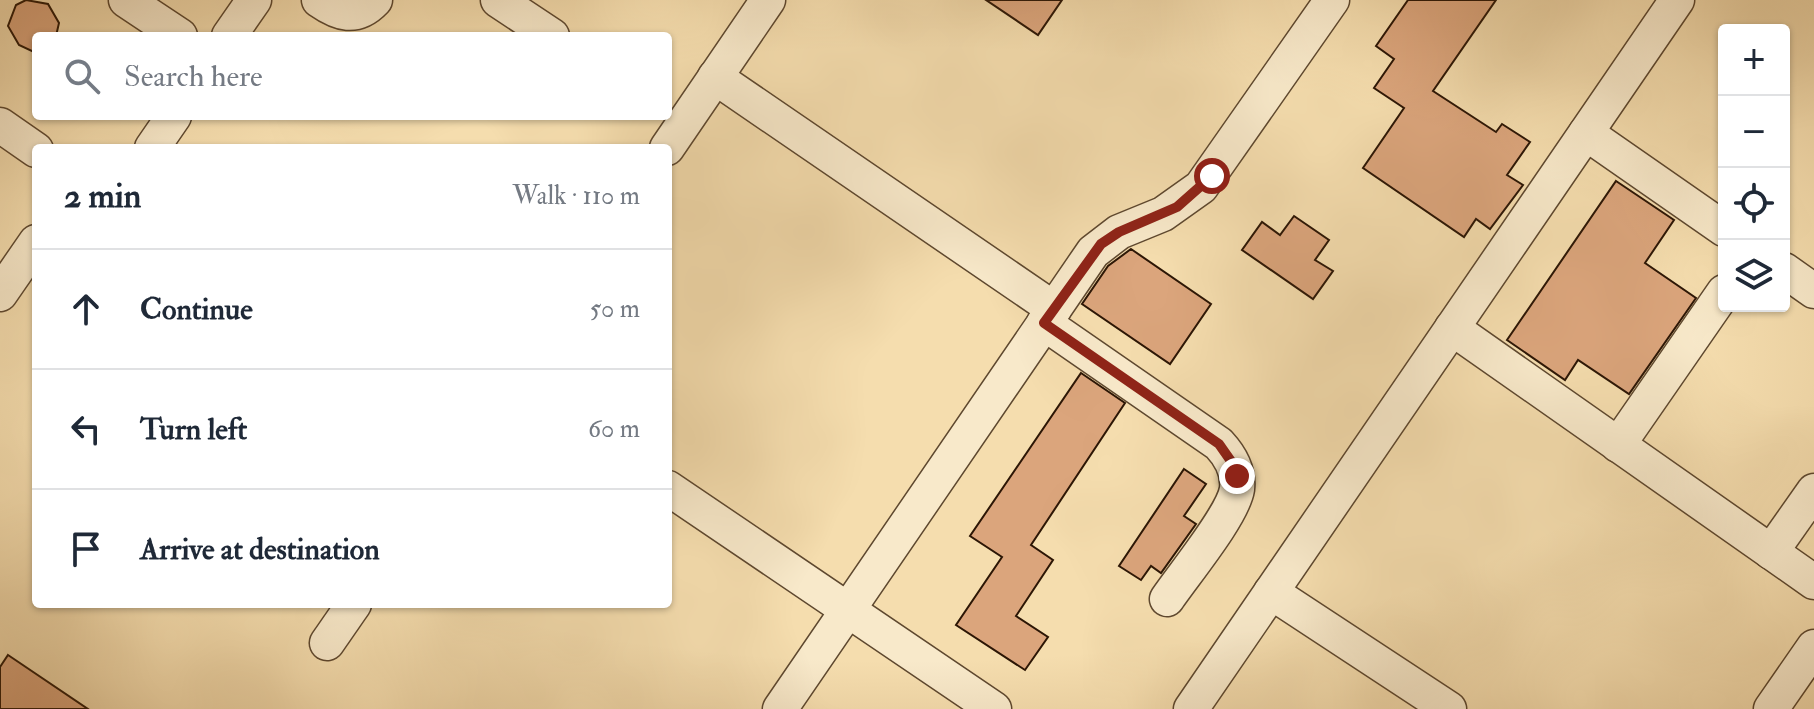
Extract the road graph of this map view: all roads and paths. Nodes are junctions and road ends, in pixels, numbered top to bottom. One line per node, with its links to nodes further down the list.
1 (126, 0): 9 (lane)
2 (254, 0): 10 (lane)
3 (319, 0): 4 (lane)
4 (375, 0)
5 (498, 0): 11 (lane)
6 (768, 0): 12 (lane)
7 (1332, 0): 25 (lane)
8 (1677, 0): 16 (lane)
9 (174, 32)
10 (232, 32)
11 (546, 32)
12 (715, 77): 15 (lane); 25 (lane)
13 (171, 120): 17 (lane)
14 (0, 125): 18 (lane)
15 (673, 128)
16 (1586, 133): 19 (lane); 26 (lane)
17 (155, 144)
18 (32, 147)
19 (1718, 225)
20 (32, 248): 23 (lane)
21 (1790, 274): 22 (lane)
22 (1814, 291)
23 (0, 294)
24 (1718, 301): 27 (lane)
25 (1049, 316): 33 (lane); 35 (lane)
26 (1452, 328): 27 (lane); 32 (lane)
27 (1618, 445): 30 (lane)
28 (672, 491): 35 (lane)
29 (1814, 491): 30 (lane)
30 (1771, 552): 31 (lane)
31 (1814, 582)
32 (1271, 592): 38 (lane); 41 (lane)
33 (1167, 599)
34 (351, 608): 36 (lane)
35 (848, 610): 39 (lane); 40 (lane)
36 (327, 643)
37 (1814, 647): 42 (lane)
38 (1205, 704)
39 (780, 709)
40 (994, 709)
41 (1449, 709)
42 (1771, 709)

